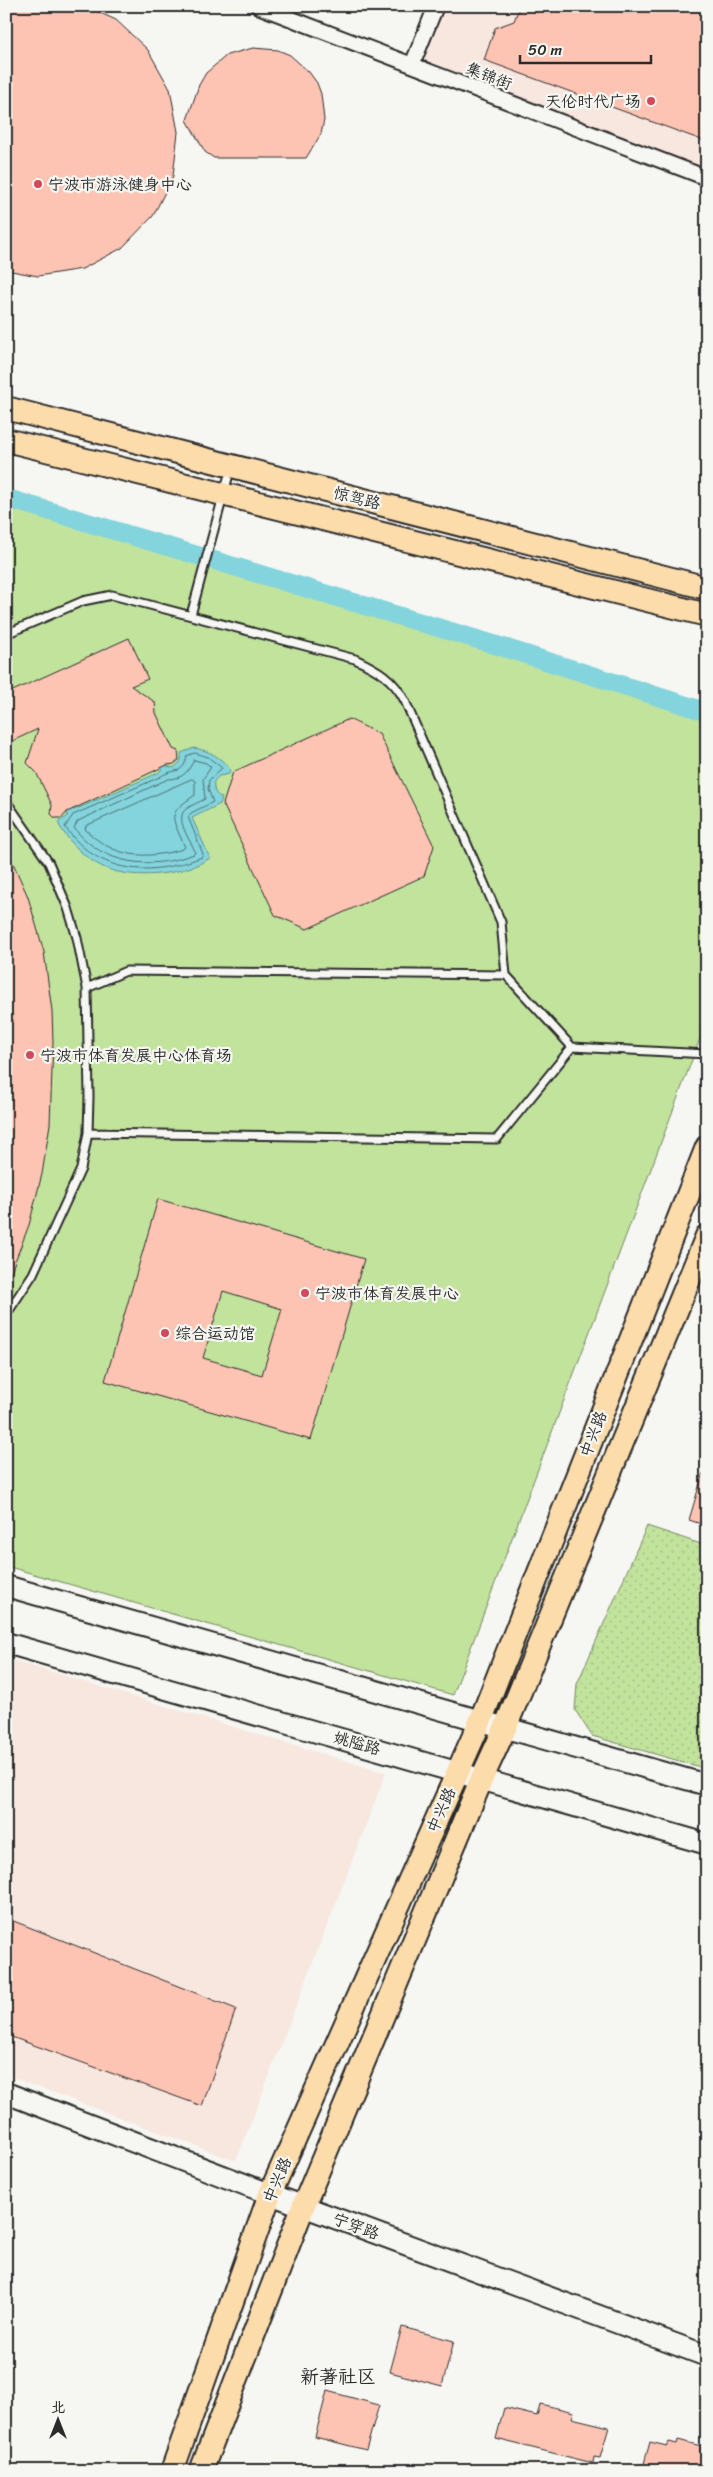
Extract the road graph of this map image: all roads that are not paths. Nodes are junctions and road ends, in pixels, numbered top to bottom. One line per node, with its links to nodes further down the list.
1 (258, 6): 3 (street, 集锦街)
2 (436, 6): 3 (street)
3 (412, 65): 4 (street, 集锦街)
4 (707, 178)
5 (6, 408): 8 (main road, 惊驾路)
6 (6, 440): 10 (main road, 惊驾路)
7 (228, 478): 9 (lane)
8 (707, 588)
9 (191, 615): 11 (lane); 13 (lane)
10 (707, 615)
11 (6, 634)
12 (6, 801): 14 (lane)
13 (506, 975): 14 (lane); 15 (lane)
14 (87, 988): 17 (lane)
15 (572, 1047): 16 (lane); 17 (lane)
16 (707, 1054)
17 (88, 1133): 20 (lane)
18 (707, 1147): 23 (main road, 中兴路)
19 (707, 1236): 24 (main road, 中兴路)
20 (6, 1315)
21 (6, 1586): 23 (main road)
22 (6, 1643): 25 (main road, 姚隘路)
23 (480, 1722): 24 (main road); 25 (main road, 中兴路)
24 (505, 1728): 26 (main road, 中兴路); 27 (main road)
25 (458, 1772): 26 (main road, 姚隘路); 30 (main road, 中兴路)
26 (482, 1778): 28 (main road, 姚隘路); 31 (main road, 中兴路)
27 (707, 1785)
28 (707, 1844)
29 (6, 2093): 30 (main road, 宁穿路)
30 (270, 2194): 31 (main road, 宁穿路); 33 (main road, 中兴路)
31 (303, 2207): 32 (main road, 宁穿路); 34 (main road, 中兴路)
32 (707, 2356)
33 (172, 2471)
34 (200, 2471)

